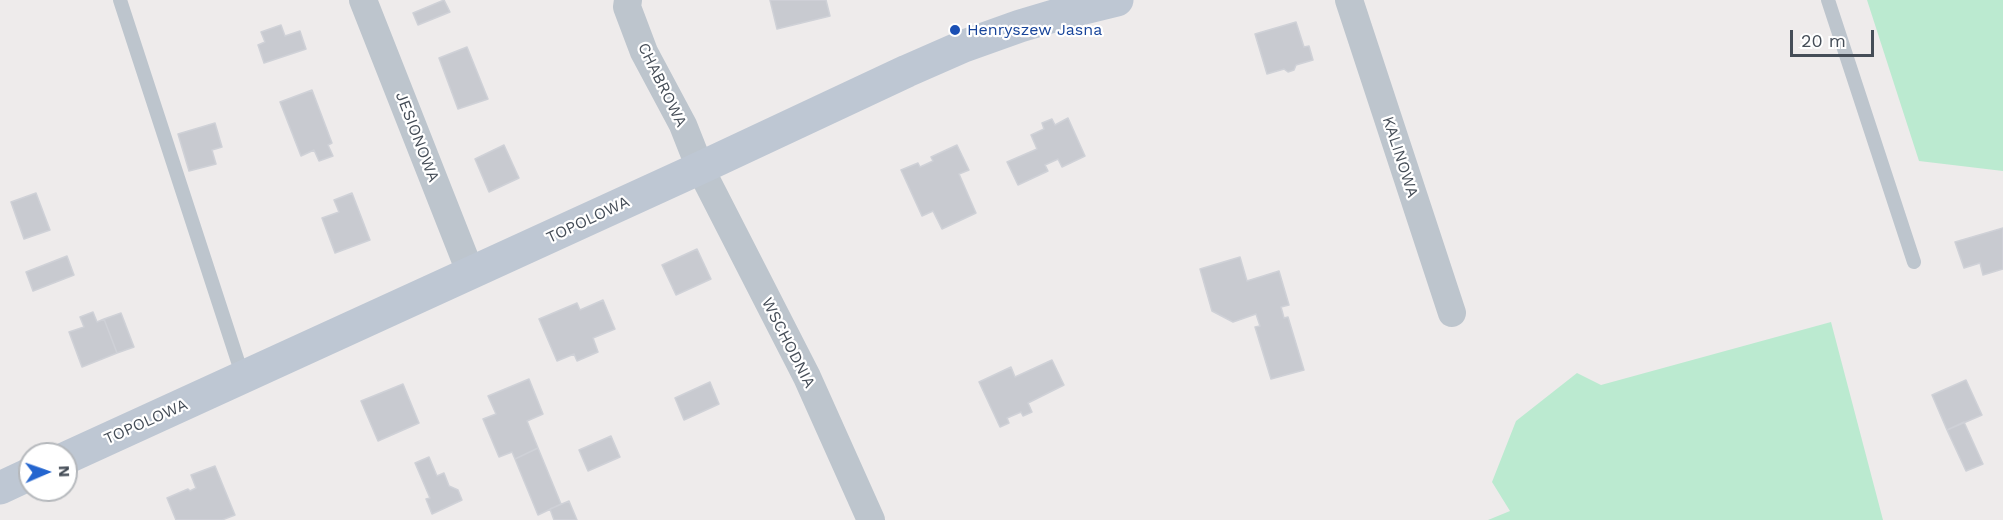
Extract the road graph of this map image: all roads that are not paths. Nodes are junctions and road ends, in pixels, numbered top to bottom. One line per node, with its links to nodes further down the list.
1 (120, 0): 12 (lane)
2 (363, 0): 10 (street, JESIONOWA)
3 (628, 0): 8 (street, CHABROWA)
4 (1117, 0): 7 (street, TOPOLOWA)
5 (1349, 0): 11 (street, KALINOWA)
6 (1828, 0): 9 (lane)
7 (1063, 6): 8 (street, TOPOLOWA)
8 (700, 168): 10 (street, TOPOLOWA); 16 (street, WSCHODNIA)
9 (1914, 262)
10 (471, 273): 12 (street, TOPOLOWA)
11 (1452, 313)
12 (243, 378): 13 (street, TOPOLOWA)
13 (78, 453)
14 (18, 480): 15 (street)
15 (0, 488)
16 (871, 520)

